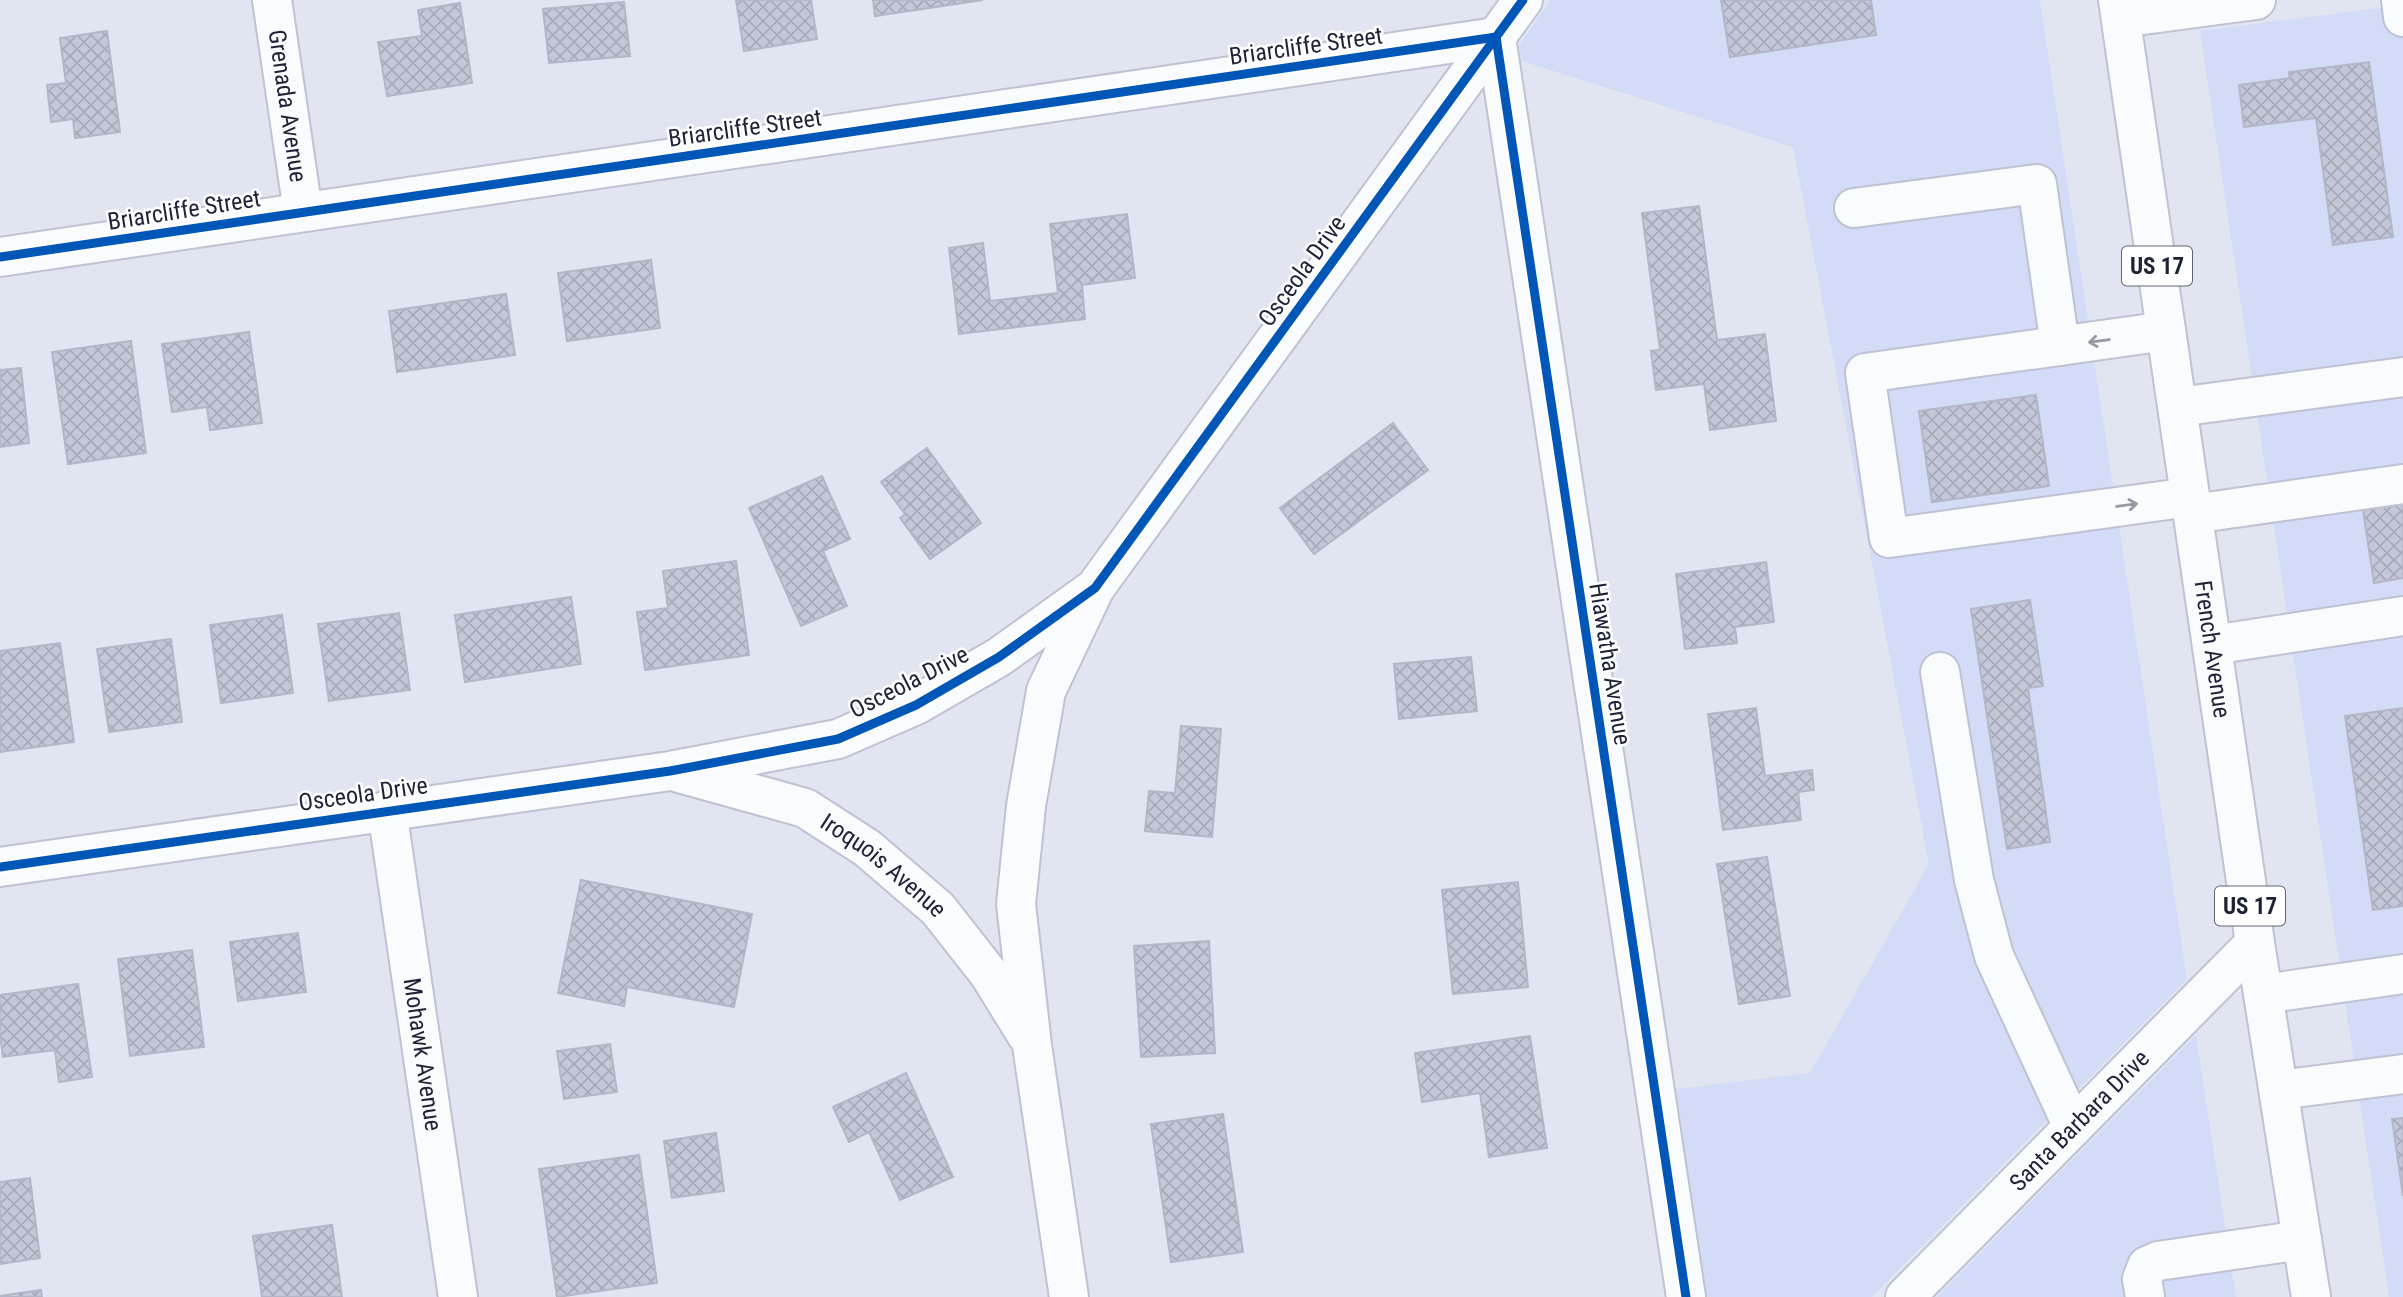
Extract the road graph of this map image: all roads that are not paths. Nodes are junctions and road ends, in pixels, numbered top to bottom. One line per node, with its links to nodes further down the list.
1 (272, 0): 9 (street, Grenada Avenue)
2 (1523, 0): 7 (street, Osceola Drive)
3 (2256, 0): 5 (street)
4 (2401, 0): 6 (street)
5 (2120, 9): 11 (street, French Avenue / US 17)
6 (2403, 17)
7 (1496, 37): 9 (street, Briarcliffe Street); 17 (street, Osceola Drive); 34 (street, Hiawatha Avenue)
8 (1854, 208): 12 (street)
9 (303, 212): 10 (street, Briarcliffe Street)
10 (0, 257)
11 (2166, 331): 12 (street, one-way to 12); 14 (street, French Avenue / US 17)
12 (2060, 346): 16 (street, one-way to 16)
13 (2403, 377): 14 (street)
14 (2178, 407): 16 (street, French Avenue / US 17)
15 (2403, 484): 16 (street)
16 (2192, 505): 19 (street, French Avenue / US 17)
17 (1095, 588): 21 (street, Osceola Drive); 27 (street, Iroquois Avenue)
18 (2403, 616): 19 (street)
19 (2212, 645): 24 (street, French Avenue / US 17)
20 (1940, 672): 30 (street)
21 (670, 771): 22 (street, Osceola Drive); 27 (street, Iroquois Avenue)
22 (387, 810): 23 (street, Osceola Drive); 32 (street, Mohawk Avenue)
23 (0, 867)
24 (2255, 943): 26 (street, French Avenue / US 17); 30 (street, Santa Barbara Drive)
25 (2403, 974): 26 (street)
26 (2263, 994): 29 (street, French Avenue / US 17)
27 (1032, 1045): 33 (street, Iroquois Avenue)
28 (2403, 1074): 29 (street)
29 (2279, 1090): 31 (street, French Avenue / US 17)
30 (2073, 1127): 35 (street, Santa Barbara Drive)
31 (2302, 1240): 36 (street); 37 (street, French Avenue / US 17)
32 (458, 1297)
33 (1069, 1297)
34 (1686, 1297)
35 (1905, 1297)
36 (2146, 1297)
37 (2311, 1297)

